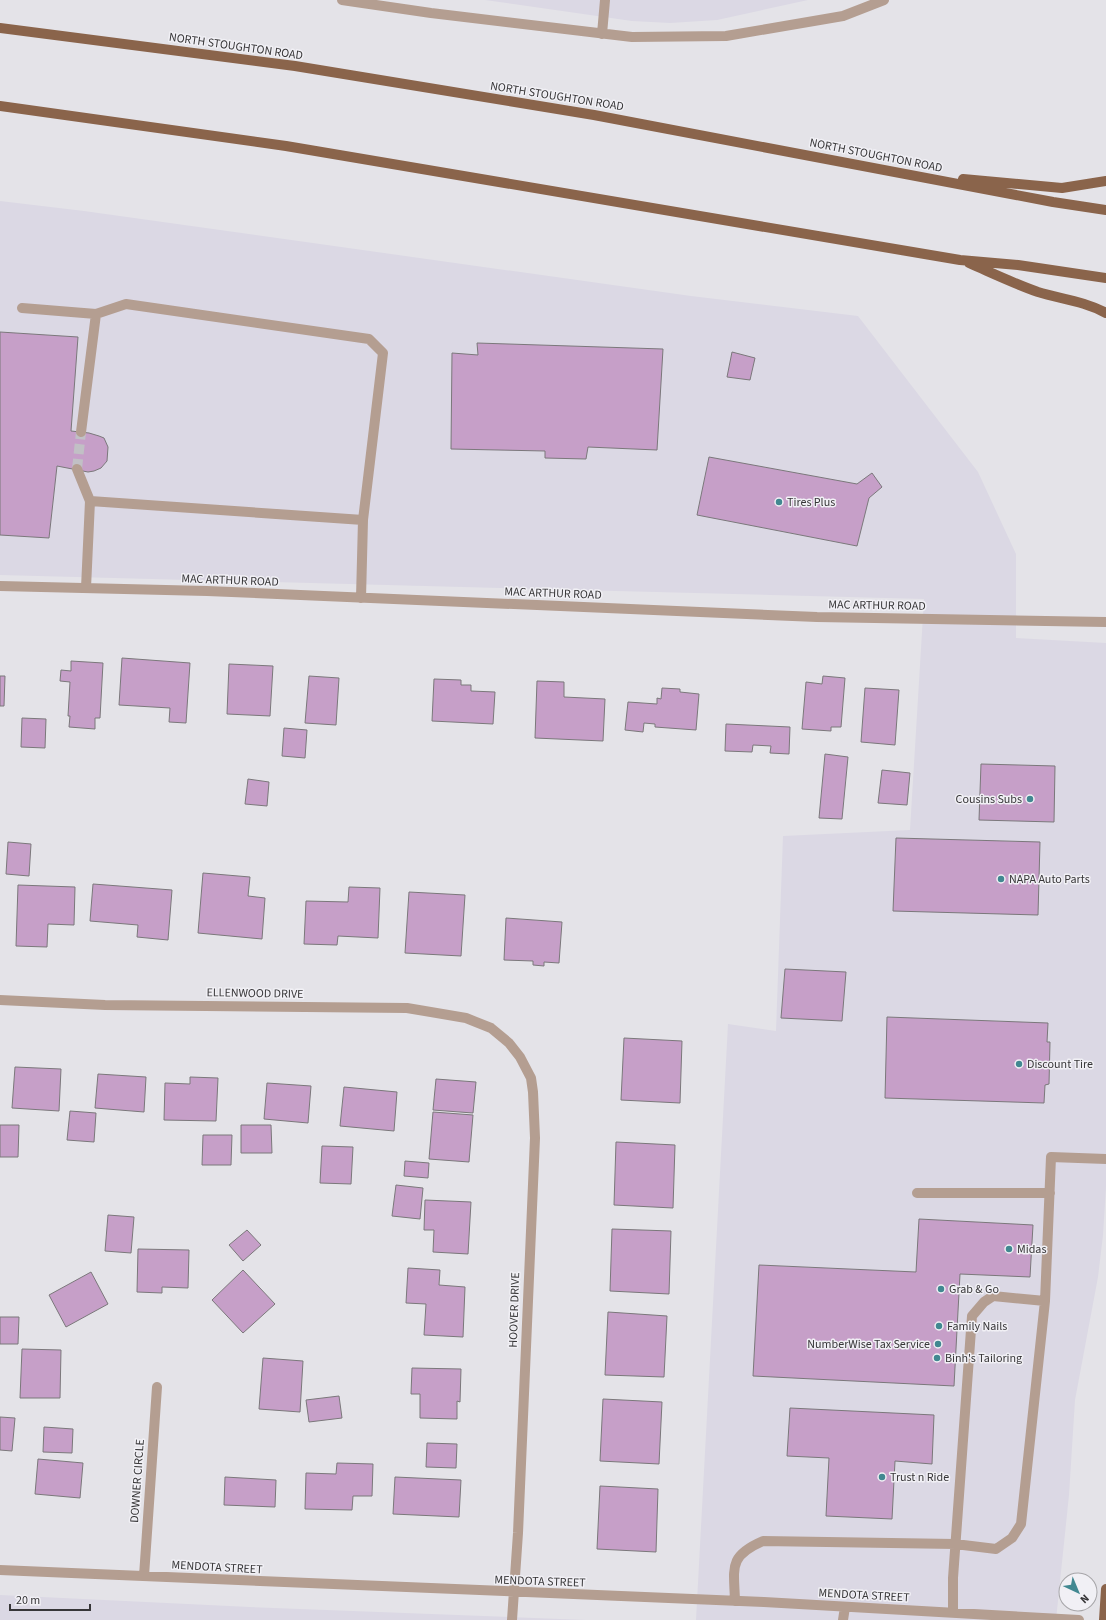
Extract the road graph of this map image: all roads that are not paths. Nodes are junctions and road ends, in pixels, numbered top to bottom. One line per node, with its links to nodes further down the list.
1 (342, 0): 4 (street)
2 (605, 0): 6 (street)
3 (884, 0): 6 (street)
4 (374, 2): 6 (street)
5 (0, 28): 8 (main road, NORTH STOUGHTON ROAD)
6 (602, 34)
7 (0, 106): 11 (main road)
8 (906, 174): 9 (main road); 10 (main road, NORTH STOUGHTON ROAD)
9 (1106, 181)
10 (1106, 210)
11 (960, 260): 12 (main road); 14 (main road)
12 (1106, 278)
13 (22, 308): 15 (street)
14 (1106, 313)
15 (96, 314): 16 (street); 19 (street)
16 (81, 432)
17 (77, 468): 18 (street)
18 (90, 502): 19 (street); 21 (street)
19 (363, 520): 22 (street)
20 (0, 586): 21 (street, MAC ARTHUR ROAD)
21 (86, 588): 22 (street, MAC ARTHUR ROAD)
22 (361, 598): 23 (street, MAC ARTHUR ROAD)
23 (1106, 622)
24 (0, 1000): 25 (street, ELLENWOOD DRIVE)
25 (503, 1038): 35 (street, HOOVER DRIVE)
26 (1106, 1159): 28 (street)
27 (918, 1193): 28 (street)
28 (1050, 1193): 29 (street)
29 (1045, 1301): 31 (street); 31 (street)
30 (157, 1387): 33 (street, DOWNER CIRCLE)
31 (956, 1544): 36 (street); 38 (street)
32 (0, 1570): 33 (street, MENDOTA STREET)
33 (144, 1576): 35 (street, MENDOTA STREET)
34 (1106, 1589): 42 (main road)
35 (514, 1593): 36 (street, MENDOTA STREET); 39 (street, HOOVER DRIVE)
36 (735, 1601): 37 (street, MENDOTA STREET)
37 (845, 1607): 38 (street, MENDOTA STREET); 40 (street)
38 (952, 1613): 41 (street, MENDOTA STREET)
39 (512, 1620)
40 (843, 1620)
41 (1079, 1620)
42 (1104, 1620)

